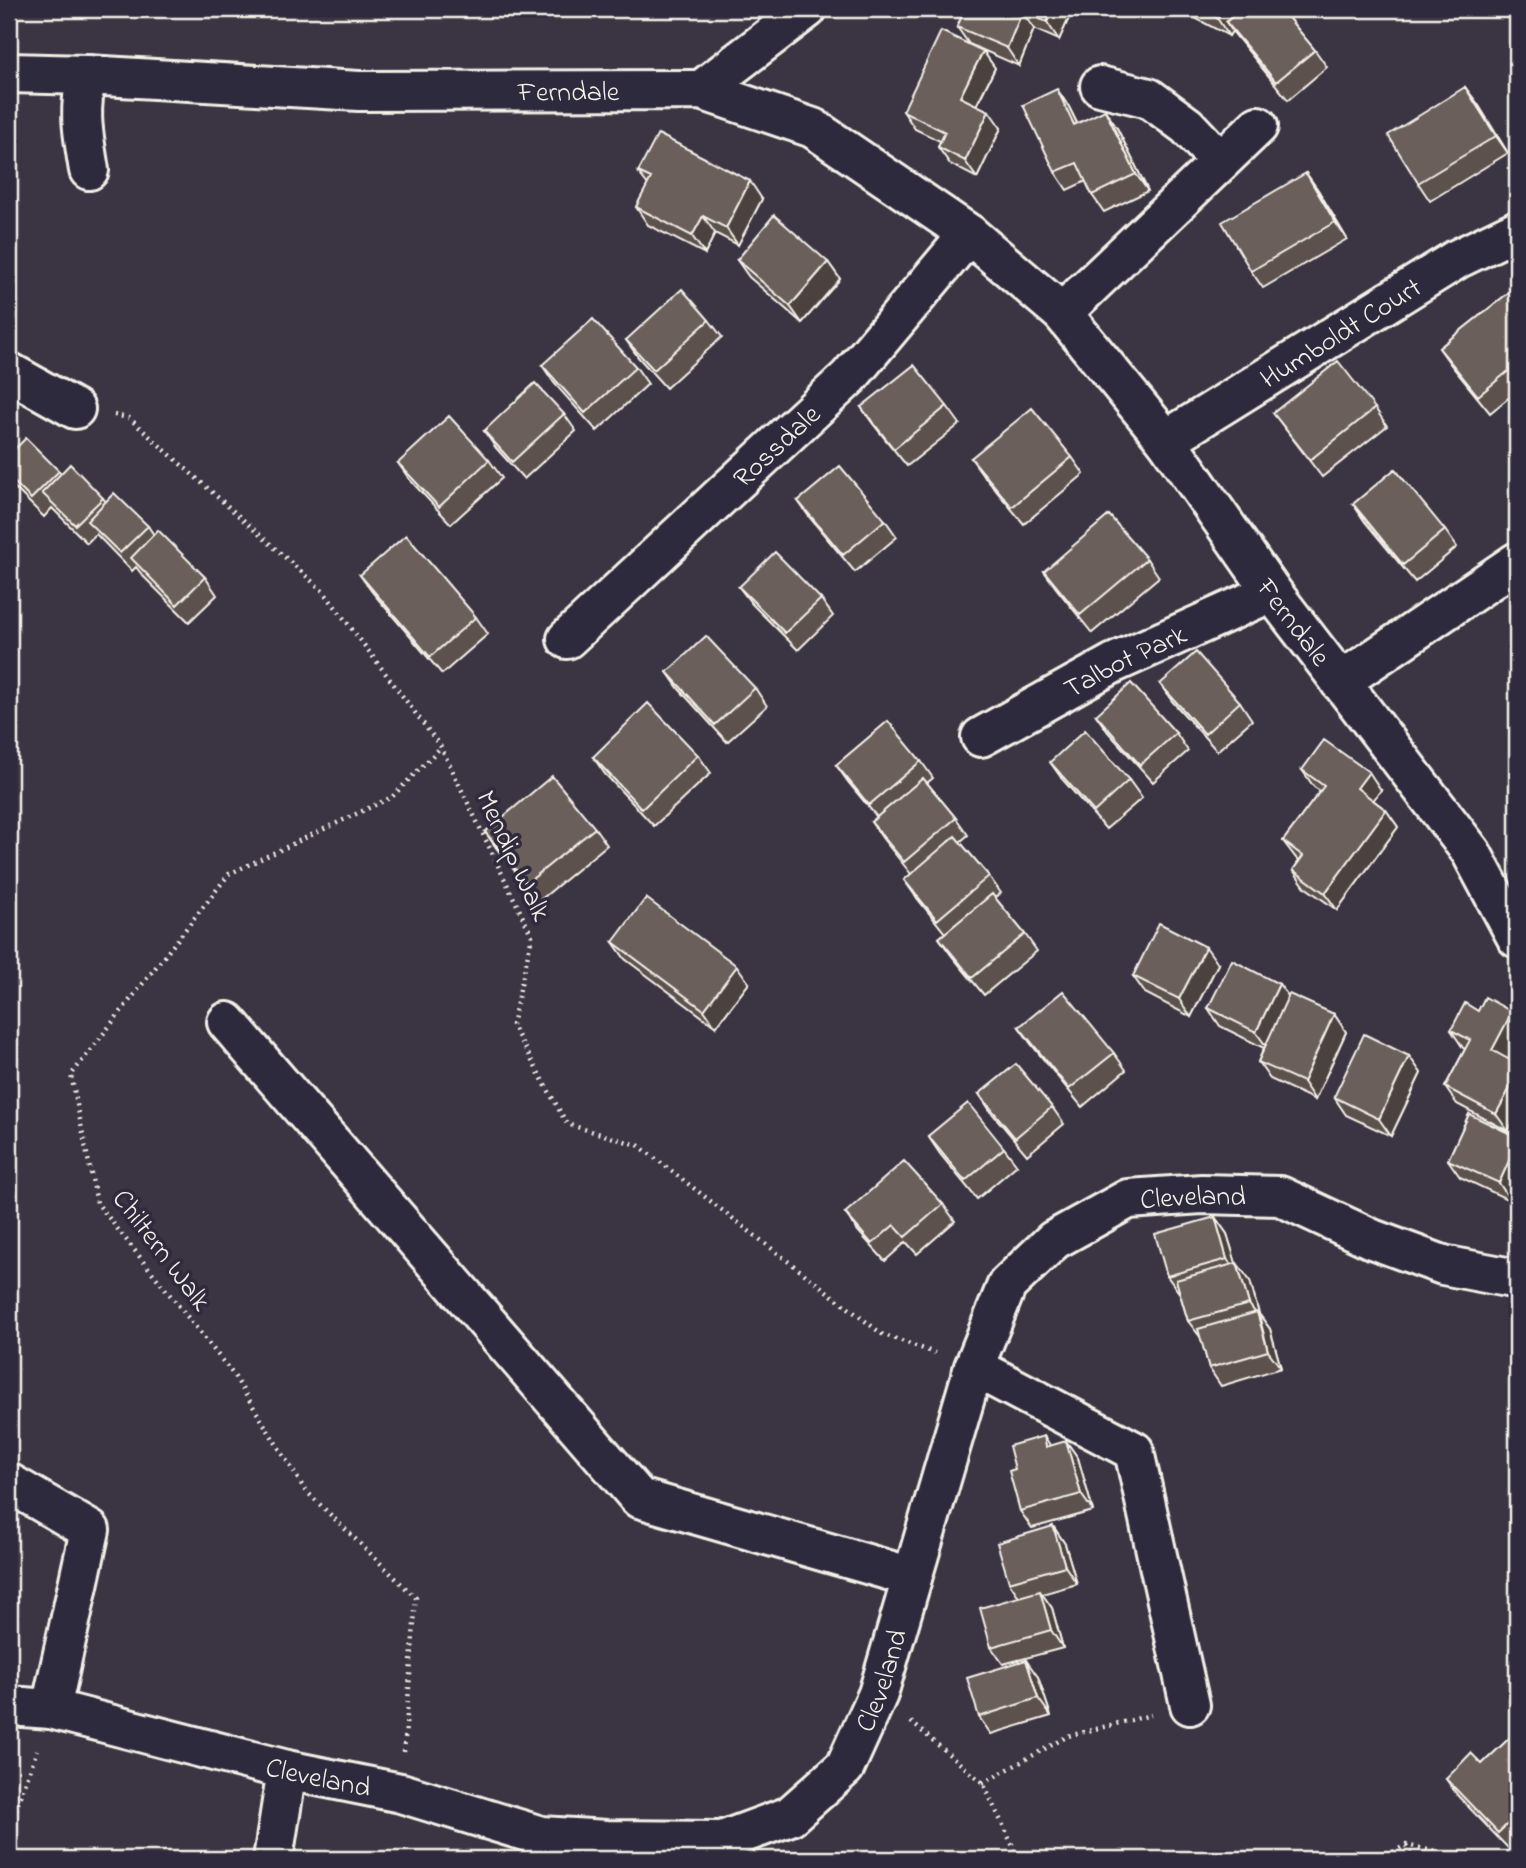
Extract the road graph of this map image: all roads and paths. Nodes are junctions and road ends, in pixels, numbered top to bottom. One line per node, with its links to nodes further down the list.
1 (807, 9): 5 (street)
2 (9, 73): 3 (street, Ferndale)
3 (87, 75): 5 (street, Ferndale); 8 (street)
4 (1100, 86): 7 (street)
5 (701, 90): 10 (street, Ferndale)
6 (1258, 127): 7 (street)
7 (1220, 161): 11 (street)
8 (89, 170)
9 (1517, 230): 14 (street, Humboldt Court)
10 (969, 234): 11 (street, Ferndale); 17 (street, Rossdale)
11 (1062, 313): 14 (street, Ferndale)
12 (9, 372): 13 (street)
13 (75, 409): 20 (path, Mendip Walk)
14 (1167, 440): 16 (street, Ferndale)
15 (1517, 562): 18 (street)
16 (1272, 592): 18 (street, Ferndale); 19 (street, Talbot Park)
17 (567, 639)
18 (1340, 682): 21 (street, Ferndale)
19 (981, 737)
20 (441, 747): 24 (path, Mendip Walk); 33 (path, Chiltern Walk)
21 (1517, 938)
22 (227, 1021): 26 (street)
23 (1517, 1279): 24 (street, Cleveland)
24 (974, 1367): 26 (street, Cleveland); 28 (street)
25 (9, 1483): 30 (street)
26 (912, 1577): 27 (street, Cleveland)
27 (878, 1694): 32 (path); 36 (street, Cleveland)
28 (1189, 1705): 32 (path)
29 (9, 1706): 30 (street, Cleveland)
30 (51, 1709): 31 (street, Cleveland); 34 (path)
31 (287, 1770): 33 (street, Cleveland); 37 (street)
32 (983, 1783): 38 (path)
33 (401, 1793): 36 (street, Cleveland)
34 (9, 1830)
35 (1406, 1845): 39 (path); 40 (path); 41 (path)
36 (726, 1850)
37 (273, 1859)
38 (1019, 1859)
39 (1381, 1859)
40 (1414, 1859)
41 (1467, 1859)

